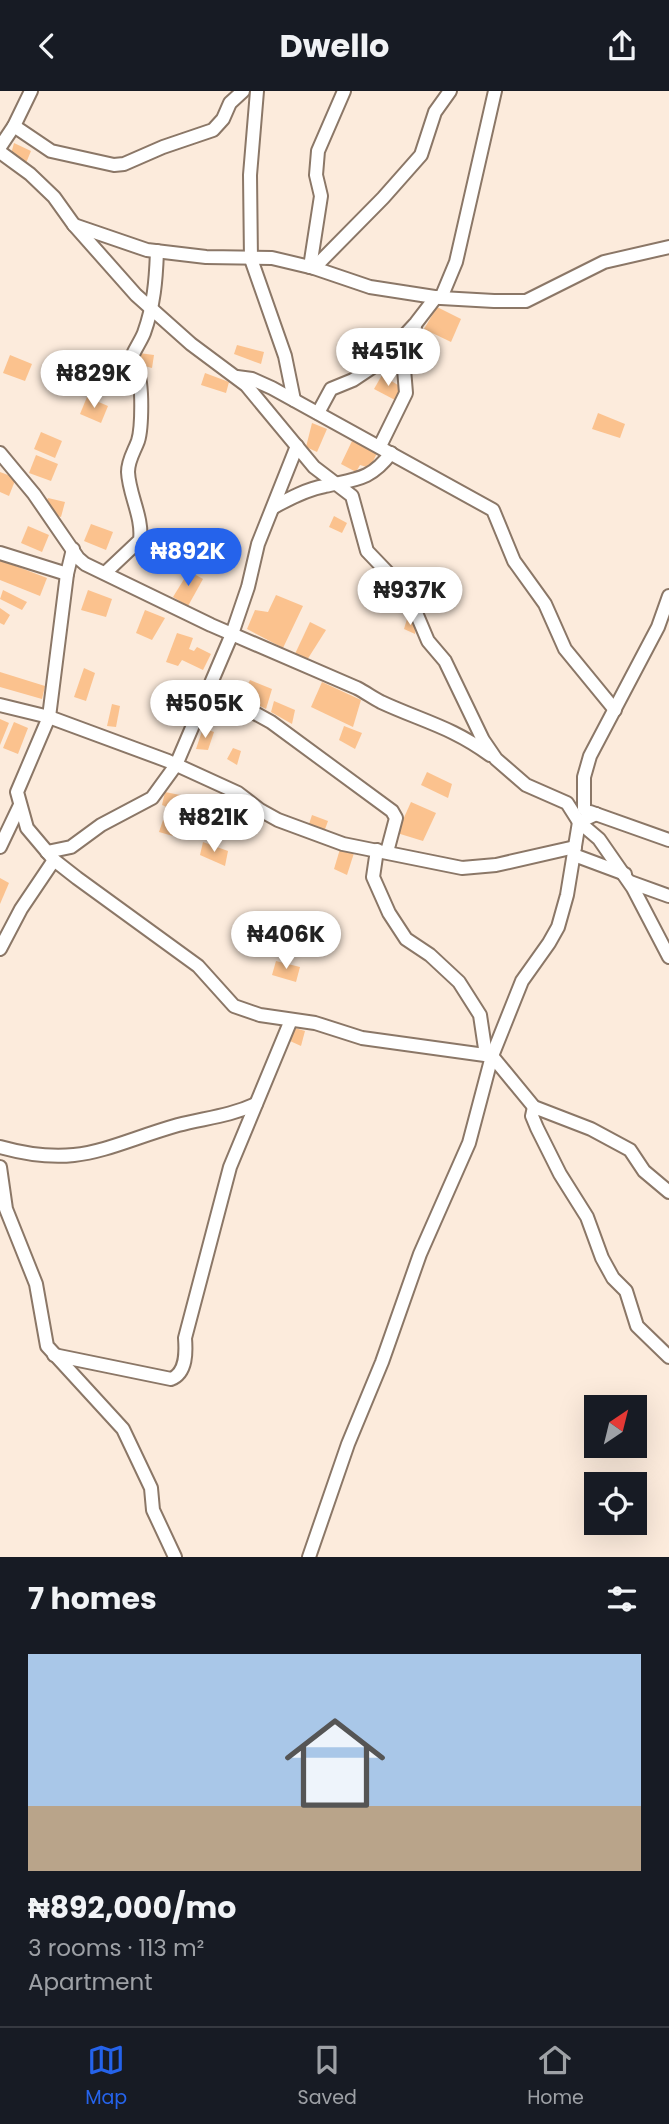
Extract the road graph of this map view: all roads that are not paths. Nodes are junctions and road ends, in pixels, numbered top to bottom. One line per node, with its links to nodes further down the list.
1 (31, 91): 7 (street)
2 (243, 91): 7 (street)
3 (257, 91): 12 (street)
4 (344, 91): 13 (street)
5 (450, 91): 13 (street)
6 (495, 91): 14 (street)
7 (14, 127): 8 (street)
8 (0, 150): 9 (street)
9 (74, 225): 11 (street); 15 (street)
10 (669, 247): 14 (street)
11 (157, 251): 12 (street); 15 (street)
12 (251, 258): 13 (street); 18 (street)
13 (312, 268): 14 (street)
14 (439, 297): 16 (street)
15 (151, 309): 17 (street); 27 (street)
16 (416, 323): 19 (street); 21 (street)
17 (237, 377): 18 (street); 20 (street)
18 (294, 400): 19 (street)
19 (318, 413): 21 (street)
20 (297, 446): 23 (street); 24 (street)
21 (386, 450): 23 (street); 33 (street)
22 (0, 453): 25 (street)
23 (339, 484): 24 (street); 35 (street)
24 (274, 507): 30 (street)
25 (73, 549): 27 (street); 28 (street)
26 (0, 553): 28 (street)
27 (105, 573): 30 (street)
28 (67, 574): 34 (street)
29 (669, 596): 33 (street)
30 (232, 634): 31 (street); 35 (street)
31 (209, 688): 36 (street); 41 (street)
32 (0, 705): 34 (street)
33 (615, 711): 38 (street)
34 (48, 717): 36 (street); 37 (street)
35 (496, 759): 38 (street)
36 (176, 765): 41 (street); 43 (street)
37 (20, 805): 40 (street); 43 (street)
38 (586, 815): 39 (street); 42 (street); 44 (street)
39 (669, 840)
40 (0, 847)
41 (382, 851): 42 (street); 49 (street)
42 (575, 851): 44 (street); 49 (street)
43 (51, 856): 46 (street); 48 (street)
44 (628, 878): 45 (street); 47 (street)
45 (669, 896)
46 (0, 950)
47 (669, 957)
48 (291, 1020): 49 (street); 50 (street)
49 (489, 1056): 51 (street); 58 (street)
50 (256, 1104): 52 (street); 55 (street)
51 (534, 1107): 54 (street); 56 (street)
52 (0, 1147)
53 (0, 1167): 55 (street)
54 (669, 1192)
55 (54, 1355): 57 (street)
56 (669, 1357)
57 (175, 1557)
58 (309, 1557)

